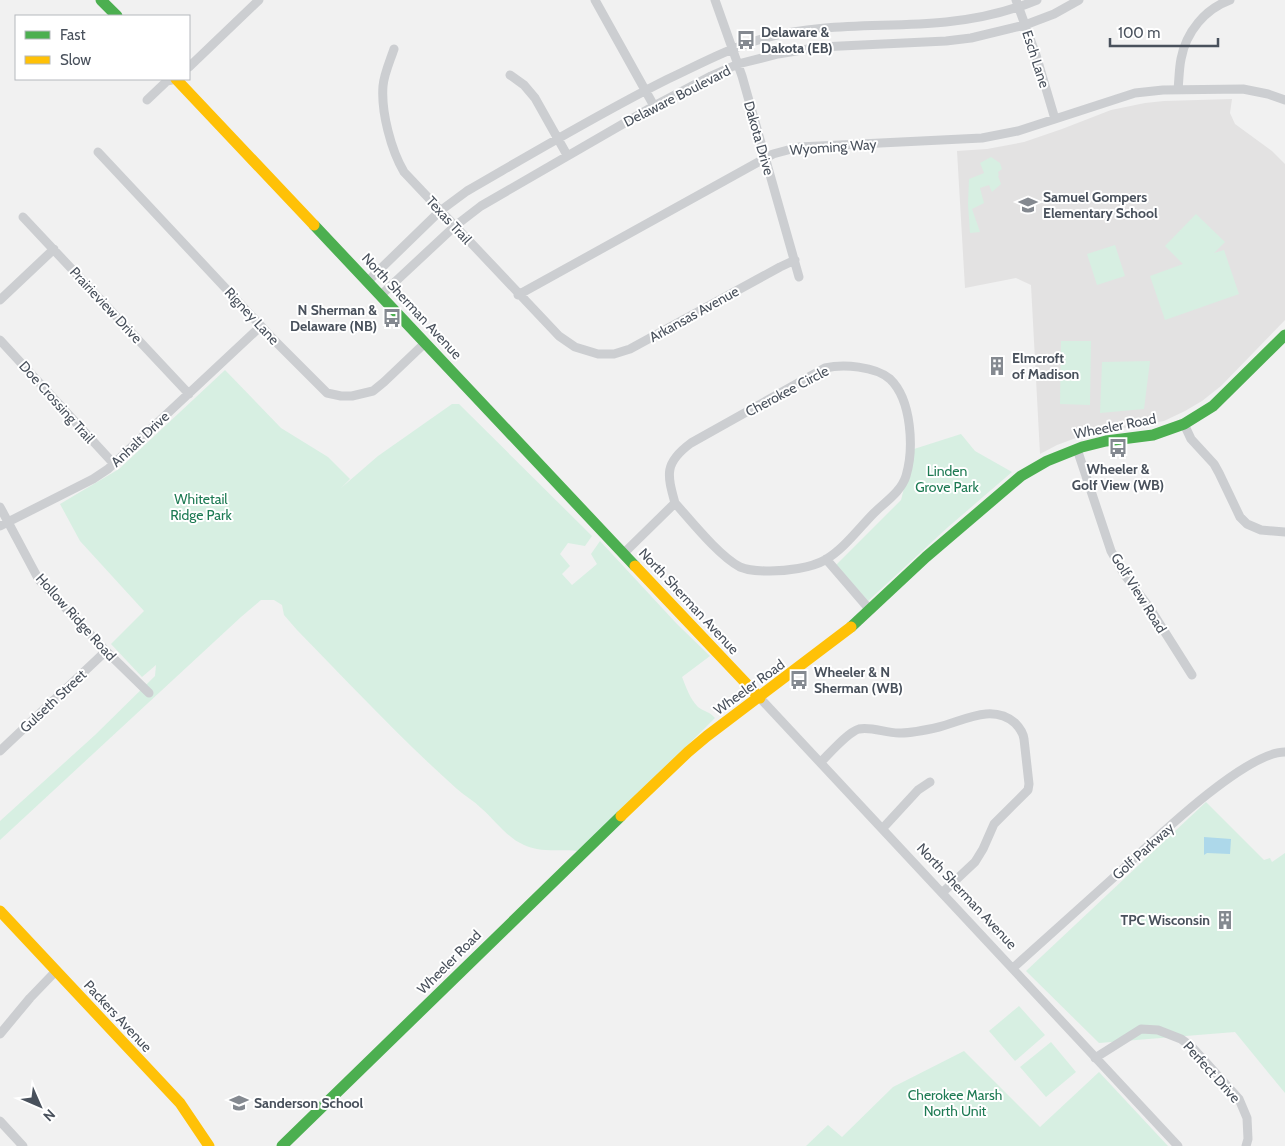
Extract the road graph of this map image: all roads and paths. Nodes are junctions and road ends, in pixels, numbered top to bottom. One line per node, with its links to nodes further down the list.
1 (101, 0): 9 (street)
2 (260, 0): 14 (street)
3 (595, 0): 19 (street)
4 (715, 0): 12 (street, Dakota Drive)
5 (1037, 0): 8 (street, Delaware Boulevard)
6 (1079, 0): 10 (street, Delaware Boulevard)
7 (1230, 0): 18 (street)
8 (1018, 3): 10 (street, Esch Lane); 12 (street, Delaware Boulevard)
9 (115, 15)
10 (1025, 25): 13 (street, Delaware Boulevard); 23 (street, Esch Lane)
11 (394, 49): 28 (street, Texas Trail)
12 (732, 49): 13 (street, Dakota Drive); 19 (street, Delaware Boulevard)
13 (738, 64): 22 (street, Delaware Boulevard); 27 (street, Dakota Drive)
14 (190, 65)
15 (510, 75): 24 (street)
16 (172, 80): 20 (street)
17 (177, 80): 34 (street, North Sherman Avenue)
18 (1178, 90): 21 (street, Wyoming Way); 23 (street, Wyoming Way)
19 (645, 91): 22 (street); 24 (street, Delaware Boulevard)
20 (147, 100)
21 (1285, 100)
22 (654, 106): 26 (street, Delaware Boulevard)
23 (1055, 118): 27 (street, Wyoming Way)
24 (558, 139): 26 (street); 28 (street, Delaware Boulevard)
25 (98, 152): 38 (street, Rigney Lane)
26 (567, 155): 30 (street, Delaware Boulevard)
27 (765, 158): 32 (street, Dakota Drive); 36 (street, Wyoming Way)
28 (440, 211): 30 (street, Texas Trail); 34 (street, Delaware Boulevard)
29 (23, 217): 31 (street, Prairieview Drive)
30 (455, 226): 35 (street, Delaware Boulevard); 36 (street, Texas Trail)
31 (54, 249): 37 (street); 43 (street, Prairieview Drive)
32 (794, 260): 33 (street, Dakota Drive); 42 (street, Arkansas Avenue)
33 (799, 277)
34 (368, 281): 35 (street, North Sherman Avenue)
35 (381, 295): 41 (street, North Sherman Avenue)
36 (518, 295): 42 (street, Texas Trail)
37 (0, 300)
38 (262, 326): 41 (street, Rigney Lane); 43 (street, Anhalt Drive)
39 (1285, 335): 44 (street, Wheeler Road)
40 (0, 340): 46 (street, Doe Crossing Trail)
41 (426, 343): 51 (street, North Sherman Avenue)
42 (590, 352)
43 (189, 394): 46 (street, Anhalt Drive)
44 (1184, 424): 45 (street, Wheeler Road); 50 (street)
45 (1076, 448): 53 (street, Wheeler Road); 55 (street, Golf View Road)
46 (114, 464): 49 (street, Anhalt Drive)
47 (675, 503): 51 (street); 52 (street, Cherokee Circle); 52 (street, Cherokee Circle)
48 (0, 507): 49 (street, Hollow Ridge Road)
49 (4, 524): 54 (street, Hollow Ridge Road)
50 (1285, 532)
51 (624, 553): 57 (street, North Sherman Avenue)
52 (826, 559): 53 (street)
53 (870, 610): 57 (street, Wheeler Road)
54 (106, 651): 56 (street, Hollow Ridge Road); 58 (street, Gulseth Street)
55 (1192, 675)
56 (149, 693)
57 (760, 698): 60 (street, North Sherman Avenue); 72 (street, Wheeler Road)
58 (0, 751)
59 (1285, 752): 65 (street, Golf Parkway)
60 (821, 762): 62 (street, North Sherman Avenue); 63 (street)
61 (930, 782): 62 (street)
62 (883, 828): 63 (street, North Sherman Avenue)
63 (943, 892): 65 (street, North Sherman Avenue)
64 (0, 911): 66 (street, Packers Avenue)
65 (1013, 968): 68 (street, North Sherman Avenue)
66 (55, 972): 67 (street); 71 (street, Packers Avenue)
67 (0, 1034)
68 (1096, 1058): 73 (street, North Sherman Avenue); 74 (street, Perfect Drive)
69 (0, 1121): 70 (street)
70 (23, 1146)
71 (209, 1146)
72 (282, 1146)
73 (1178, 1146)
74 (1246, 1146)

